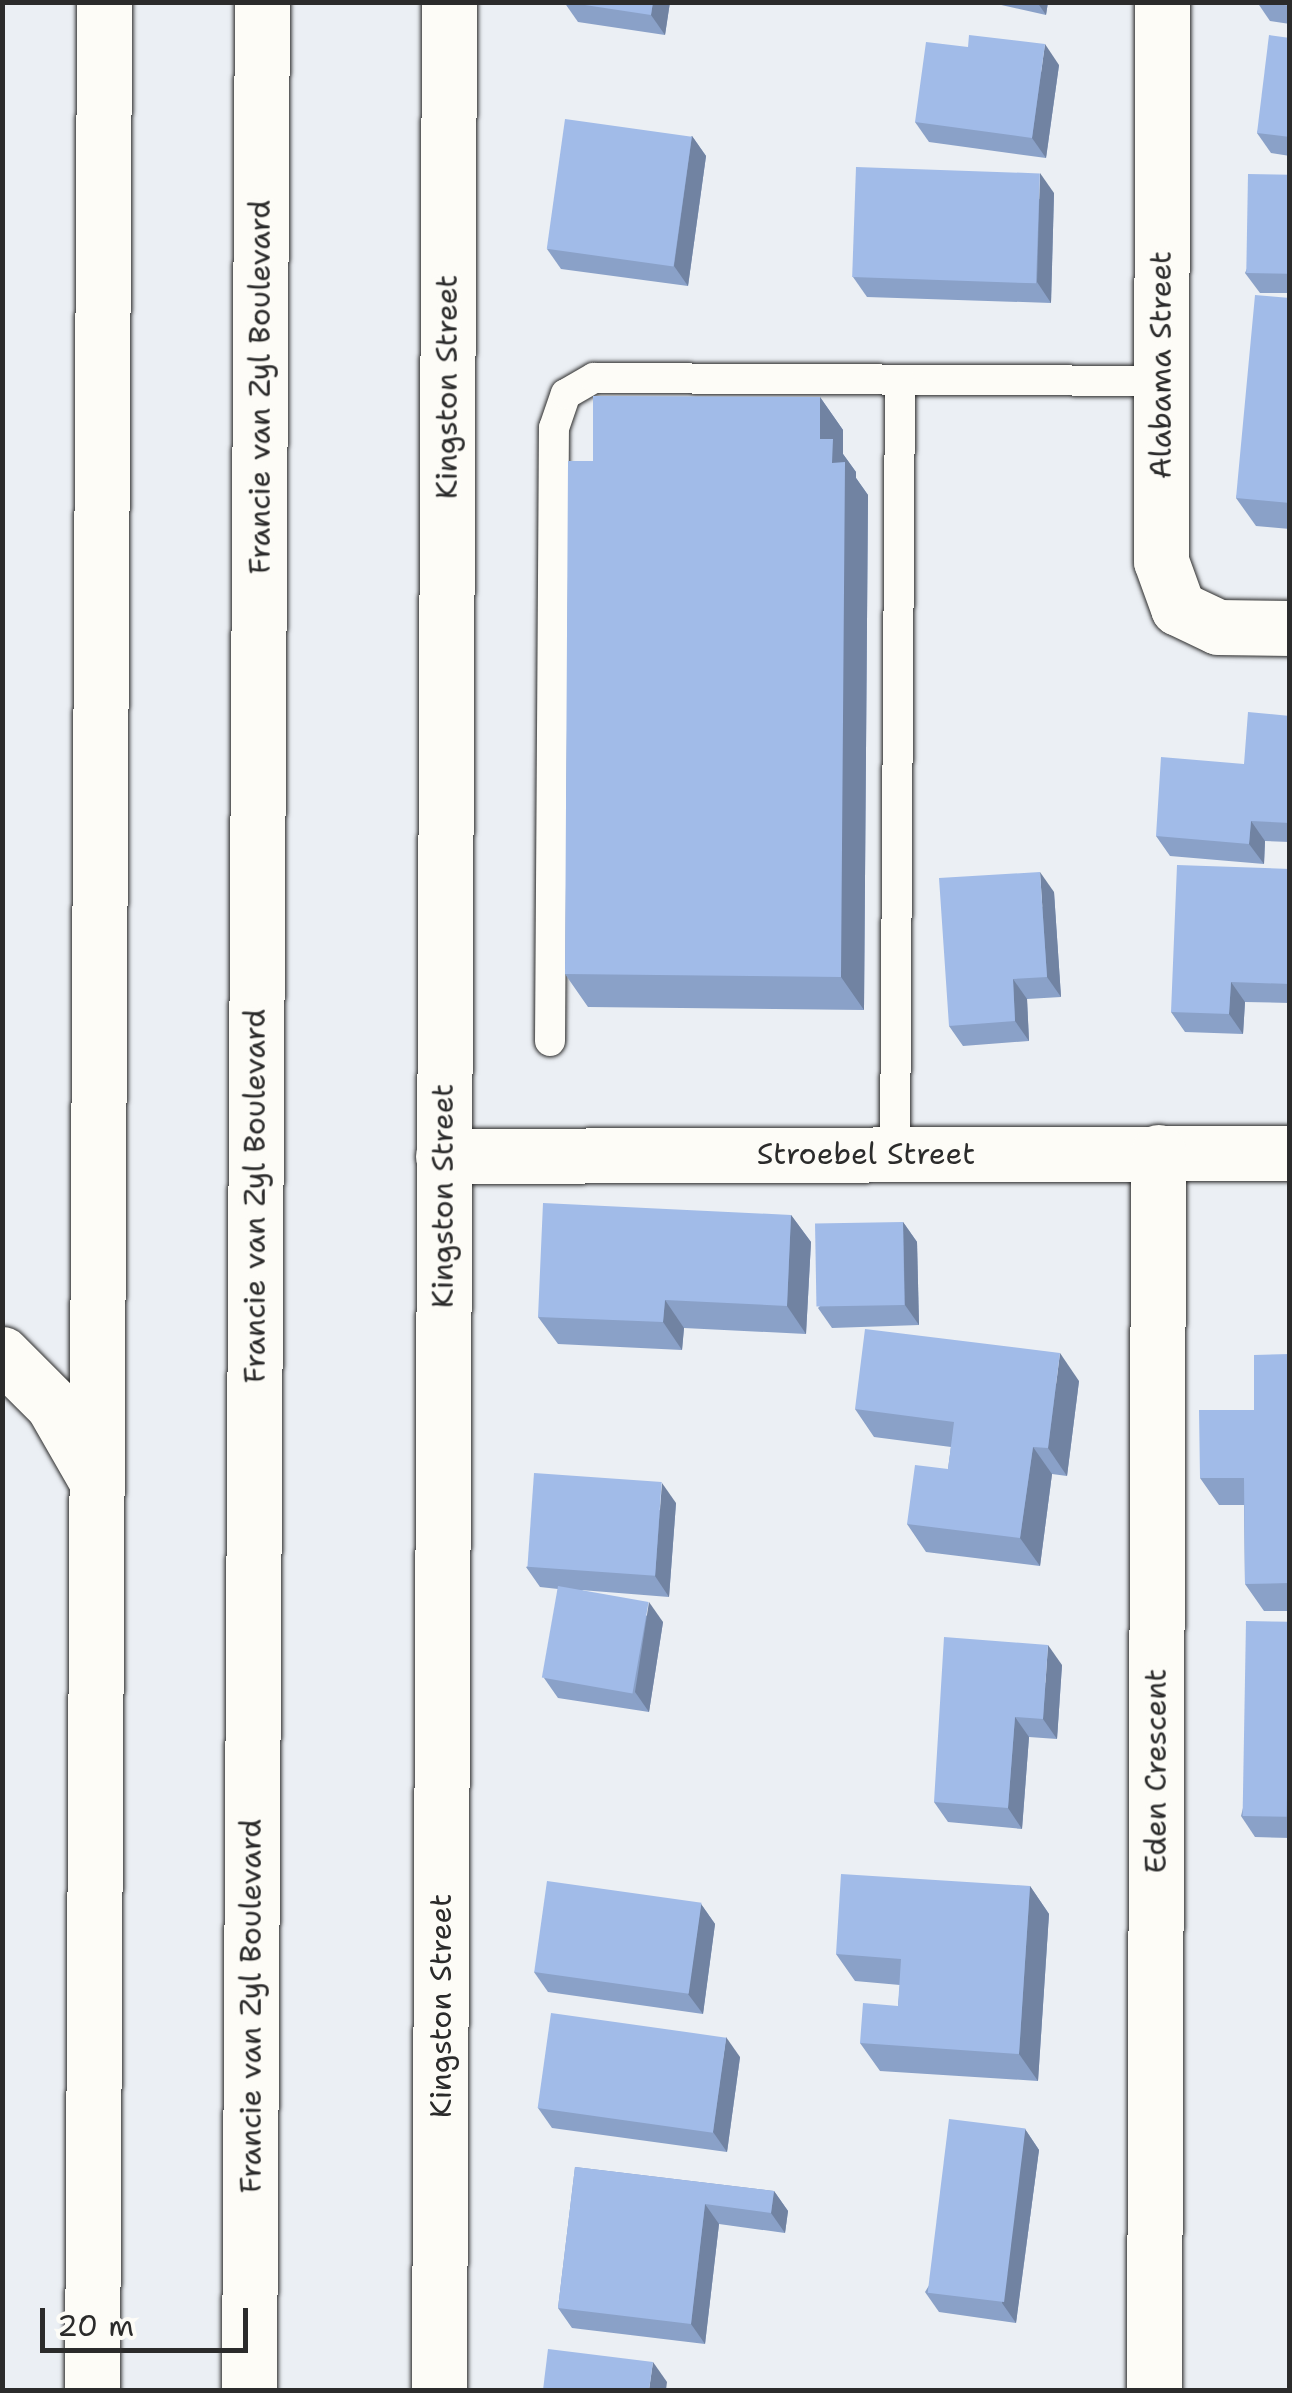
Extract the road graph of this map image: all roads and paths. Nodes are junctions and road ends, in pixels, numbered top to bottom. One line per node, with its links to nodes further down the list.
1 (104, 2): 14 (street)
2 (262, 2): 16 (street, Francie van Zyl Boulevard)
3 (449, 2): 12 (street, Kingston Street)
4 (1162, 2): 6 (street, Alabama Street)
5 (900, 380): 6 (lane); 8 (lane); 11 (lane)
6 (1161, 381): 7 (street, Alabama Street)
7 (1290, 628)
8 (550, 1041)
9 (1158, 1152): 10 (street, Stroebel Street); 11 (street, Stroebel Street); 18 (street, Eden Crescent)
10 (1290, 1153)
11 (895, 1154): 12 (street, Stroebel Street)
12 (443, 1156): 17 (street, Kingston Street)
13 (2, 1354): 14 (street)
14 (97, 1483): 15 (street)
15 (92, 2390)
16 (250, 2390)
17 (440, 2390)
18 (1154, 2390)

